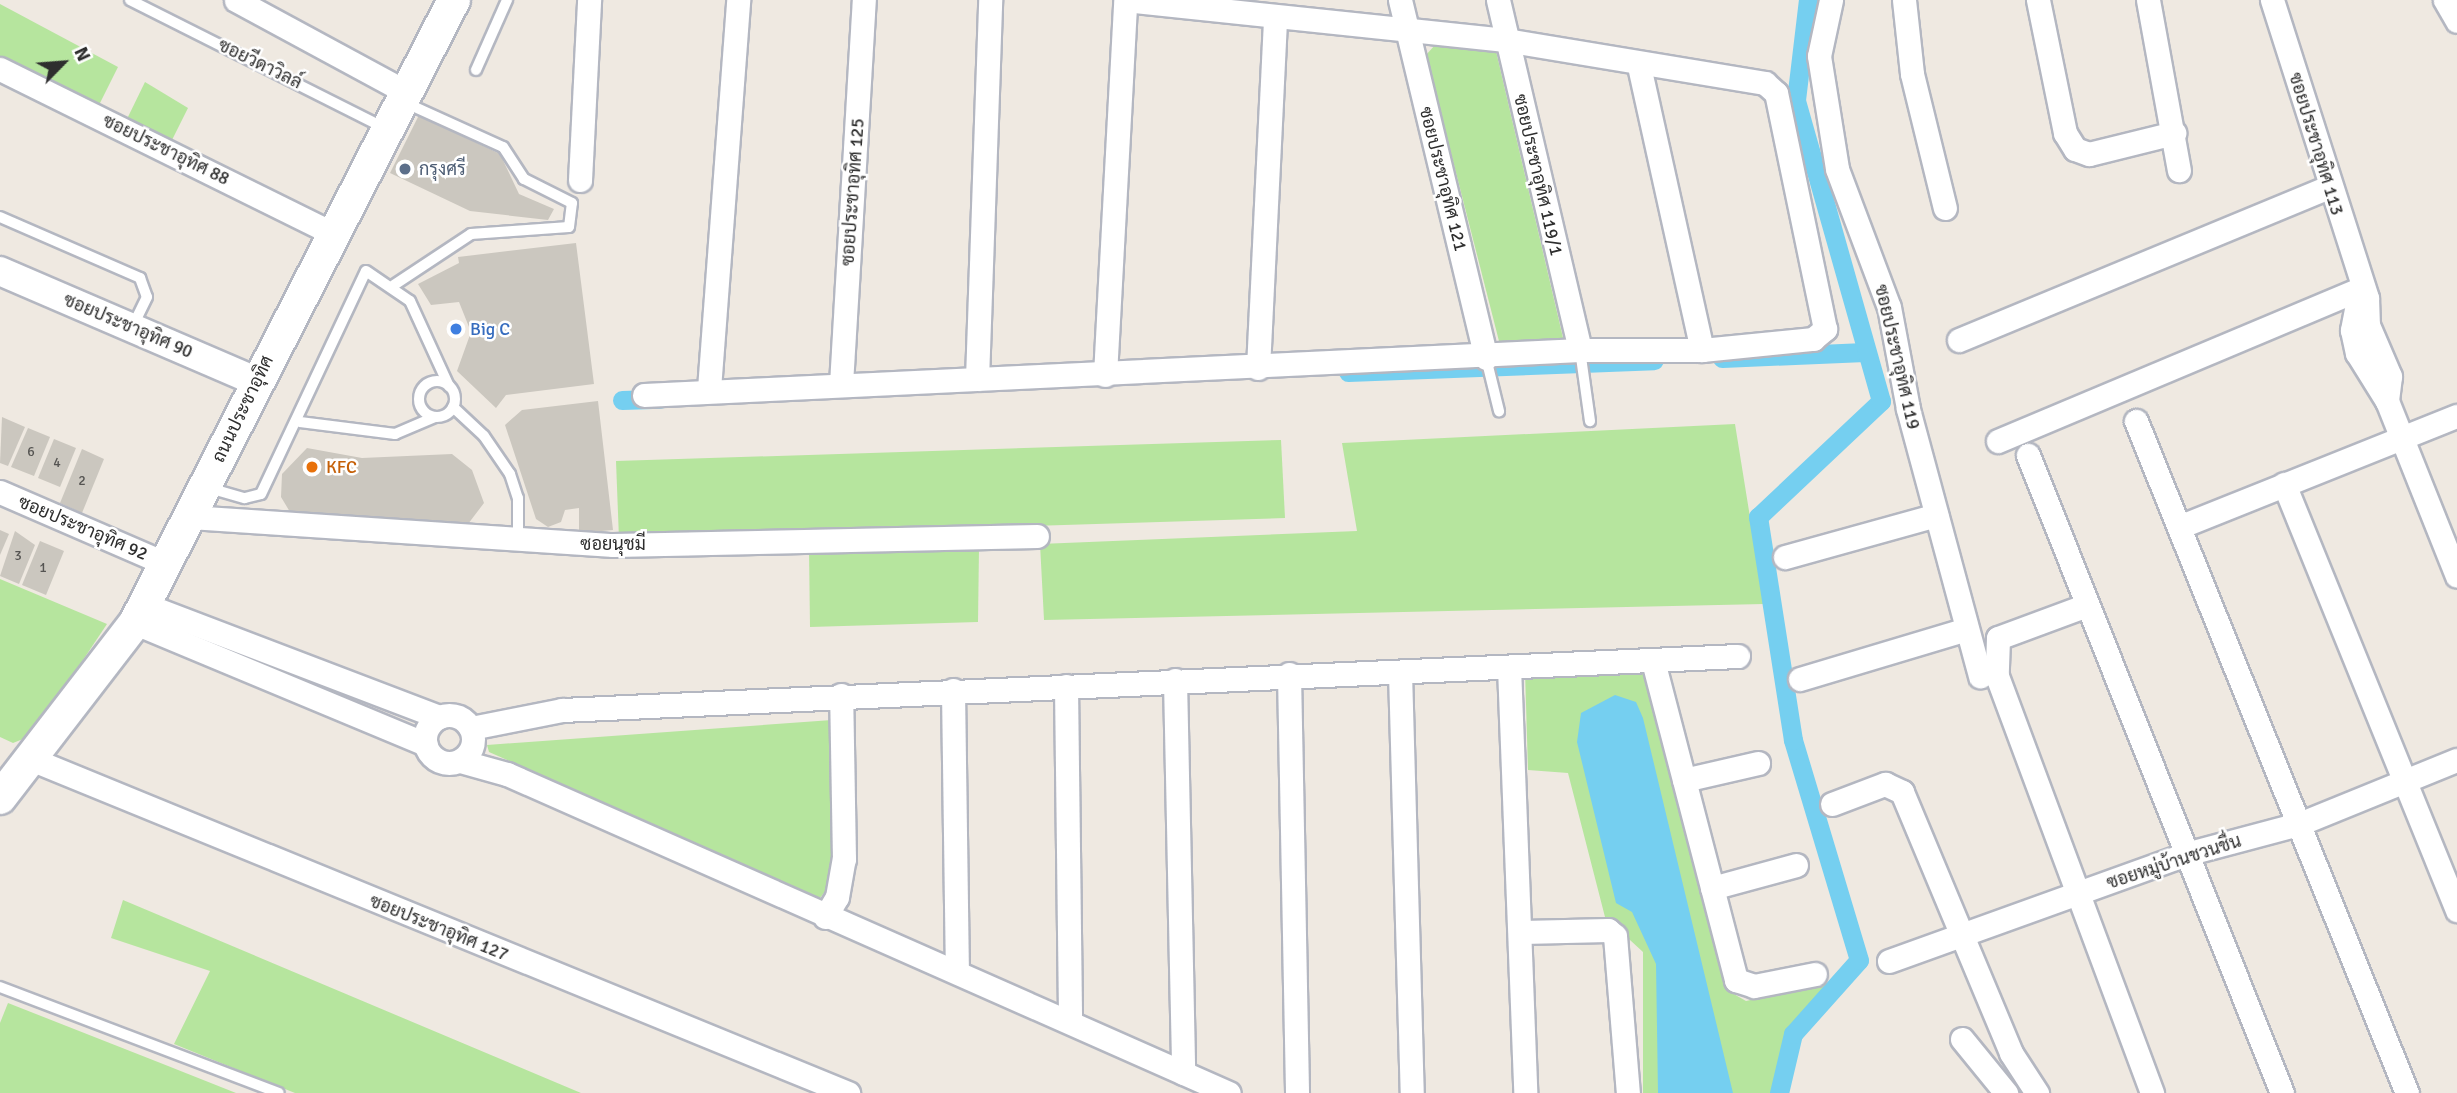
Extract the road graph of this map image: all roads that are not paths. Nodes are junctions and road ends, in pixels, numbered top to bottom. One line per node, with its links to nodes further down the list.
1 (130, 0): 26 (lane, ซอยวีดาวิลล์)
2 (236, 0): 25 (street)
3 (454, 0): 25 (main road, ถนนประชาอุทิศ)
4 (507, 0): 24 (lane)
5 (589, 0): 29 (street)
6 (738, 0): 48 (street)
7 (864, 0): 46 (street, ซอยประชาอุทิศ 125)
8 (990, 0): 44 (street)
9 (1126, 0): 18 (street); 43 (street)
10 (1400, 0): 20 (street, ซอยประชาอุทิศ 121)
11 (1498, 0): 21 (street, ซอยประชาอุทิศ 119/1)
12 (1831, 0): 63 (street, ซอยประชาอุทิศ 119)
13 (1904, 0): 31 (street)
14 (2038, 0): 27 (street)
15 (2148, 0): 27 (street)
16 (2272, 0): 30 (street, ซอยประชาอุทิศ 113)
17 (2445, 0): 19 (street)
18 (1275, 18): 20 (street); 42 (street)
19 (2457, 21)
20 (1408, 33): 21 (street); 41 (street, ซอยประชาอุทิศ 121)
21 (1506, 40): 22 (street); 39 (street, ซอยประชาอุทิศ 119/1)
22 (1639, 66): 40 (street); 40 (street)
23 (0, 69): 33 (street, ซอยประชาอุทิศ 88)
24 (476, 70)
25 (404, 96): 26 (main road, ถนนประชาอุทิศ); 35 (lane)
26 (388, 129): 33 (main road, ถนนประชาอุทิศ)
27 (2174, 133): 28 (street)
28 (2179, 170)
29 (580, 180)
30 (2329, 187): 36 (street, ซอยประชาอุทิศ 113); 38 (street)
31 (1945, 208)
32 (0, 217): 37 (lane)
33 (332, 233): 45 (main road, ถนนประชาอุทิศ)
34 (0, 271): 37 (street, ซอยประชาอุทิศ 90)
35 (394, 285): 47 (lane); 56 (lane)
36 (2360, 289): 57 (street); 58 (street)
37 (132, 328): 45 (street, ซอยประชาอุทิศ 90)
38 (1959, 340)
39 (1580, 350): 40 (street); 41 (street); 54 (lane)
40 (1702, 350)
41 (1486, 358): 42 (street); 51 (lane)
42 (1258, 368): 43 (street)
43 (1105, 374): 44 (street)
44 (977, 379): 46 (street)
45 (256, 380): 61 (main road, ถนนประชาอุทิศ)
46 (841, 384): 48 (street)
47 (449, 386): 50 (lane); 53 (lane)
48 (709, 389): 49 (street)
49 (644, 395)
50 (453, 407): 53 (lane); 67 (lane)
51 (1499, 411)
52 (2457, 416): 57 (street)
53 (435, 417): 56 (lane)
54 (1590, 421)
55 (2136, 421): 65 (street)
56 (300, 422): 61 (lane)
57 (2404, 439): 60 (street); 70 (street)
58 (1998, 441)
59 (2028, 455): 71 (street)
60 (2284, 484): 65 (street); 93 (street)
61 (205, 487): 64 (main road, ถนนประชาอุทิศ)
62 (0, 492): 69 (street, ซอยประชาอุทิศ 92)
63 (1937, 515): 68 (street); 73 (street, ซอยประชาอุทิศ 119)
64 (190, 517): 67 (street, ซอยนุชมี); 69 (main road, ถนนประชาอุทิศ)
65 (2179, 527): 96 (street)
66 (1037, 536): 67 (street, ซอยนุชมี)
67 (517, 542)
68 (1785, 557)
69 (166, 564): 72 (main road, ถนนประชาอุทิศ)
70 (2457, 576)
71 (2087, 605): 97 (street); 100 (street)
72 (139, 613): 85 (street); 87 (street); 88 (main road, ถนนประชาอุทิศ)
73 (1966, 629): 79 (street, ซอยประชาอุทิศ 119); 80 (street)
74 (1738, 656): 75 (street)
75 (1653, 661): 76 (street); 92 (street)
76 (1510, 667): 77 (street); 103 (street)
77 (1400, 672): 78 (street); 116 (street)
78 (1289, 674): 81 (street); 115 (street)
79 (1980, 676)
80 (1800, 678)
81 (1175, 680): 82 (street); 111 (street)
82 (1066, 686): 83 (street); 109 (street)
83 (953, 690): 84 (street); 106 (street)
84 (841, 695): 86 (street); 102 (street)
85 (439, 717): 86 (street); 87 (street)
86 (471, 728): 90 (street)
87 (426, 744): 90 (street)
88 (31, 759): 94 (main road, ถนนประชาอุทิศ); 113 (street, ซอยประชาอุทิศ 127)
89 (2457, 760): 93 (street, ซอยหมู่บ้านชวนชื่น)
90 (460, 761): 102 (street)
91 (1758, 763): 92 (street)
92 (1684, 780): 99 (street)
93 (2405, 781): 96 (street, ซอยหมู่บ้านชวนชื่น); 101 (street)
94 (0, 798)
95 (1832, 804): 104 (street)
96 (2299, 824): 97 (street, ซอยหมู่บ้านชวนชื่น); 123 (street)
97 (2186, 855): 100 (street, ซอยหมู่บ้านชวนชื่น); 122 (street)
98 (1796, 865): 99 (street)
99 (1712, 888): 107 (street)
100 (2075, 895): 104 (street, ซอยหมู่บ้านชวนชื่น); 121 (street)
101 (2457, 911)
102 (825, 917): 106 (street)
103 (1522, 932): 117 (street); 118 (street)
104 (1961, 932): 105 (street, ซอยหมู่บ้านชวนชื่น); 120 (street)
105 (1889, 961)
106 (957, 972): 109 (street)
107 (1815, 974)
108 (0, 987): 112 (lane)
109 (1070, 1021): 111 (street)
110 (1962, 1039): 119 (street)
111 (1183, 1073): 114 (street)
112 (279, 1093)
113 (848, 1093)
114 (1229, 1093)
115 (1297, 1093)
116 (1412, 1093)
117 (1525, 1093)
118 (1628, 1093)
119 (2006, 1093)
120 (2037, 1093)
121 (2152, 1093)
122 (2282, 1093)
123 (2407, 1093)

